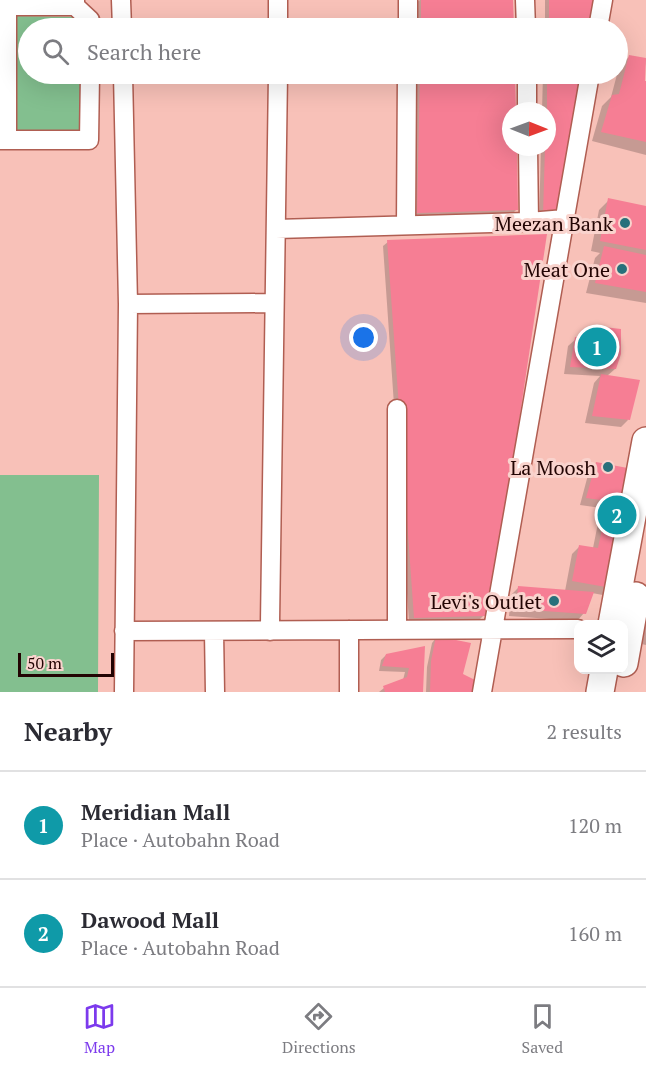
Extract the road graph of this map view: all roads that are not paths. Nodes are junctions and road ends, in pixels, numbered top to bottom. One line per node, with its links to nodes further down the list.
1 (121, 0): 9 (street)
2 (278, 0): 10 (street)
3 (408, 0): 11 (street)
4 (525, 0): 12 (street)
5 (603, 0): 13 (street)
6 (7, 3): 7 (street); 21 (street)
7 (75, 3): 8 (street)
8 (88, 18)
9 (122, 18)
10 (278, 18)
11 (408, 18)
12 (526, 18)
13 (600, 18)
14 (90, 84): 21 (street)
15 (123, 84): 28 (street)
16 (278, 84): 26 (street)
17 (407, 84): 25 (street)
18 (526, 84): 20 (street)
19 (588, 84): 23 (street)
20 (527, 102)
21 (4, 140)
22 (528, 156): 24 (street)
23 (565, 219): 24 (street); 37 (street)
24 (529, 222): 25 (street)
25 (406, 225): 26 (street)
26 (276, 229): 27 (street)
27 (274, 303): 28 (street); 39 (street)
28 (128, 304): 38 (street)
29 (397, 409): 34 (street)
30 (646, 441): 32 (highway)
31 (646, 542): 33 (highway)
32 (625, 620)
33 (628, 622)
34 (397, 629): 36 (street); 37 (street)
35 (574, 629): 37 (street)
36 (349, 630): 39 (street); 45 (street)
37 (493, 630): 46 (street)
38 (124, 631): 40 (street); 43 (street)
39 (270, 631): 40 (street)
40 (214, 632): 44 (street)
41 (603, 674): 47 (highway)
42 (620, 674): 48 (highway)
43 (124, 692)
44 (215, 692)
45 (349, 692)
46 (482, 692)
47 (600, 692)
48 (619, 692)

